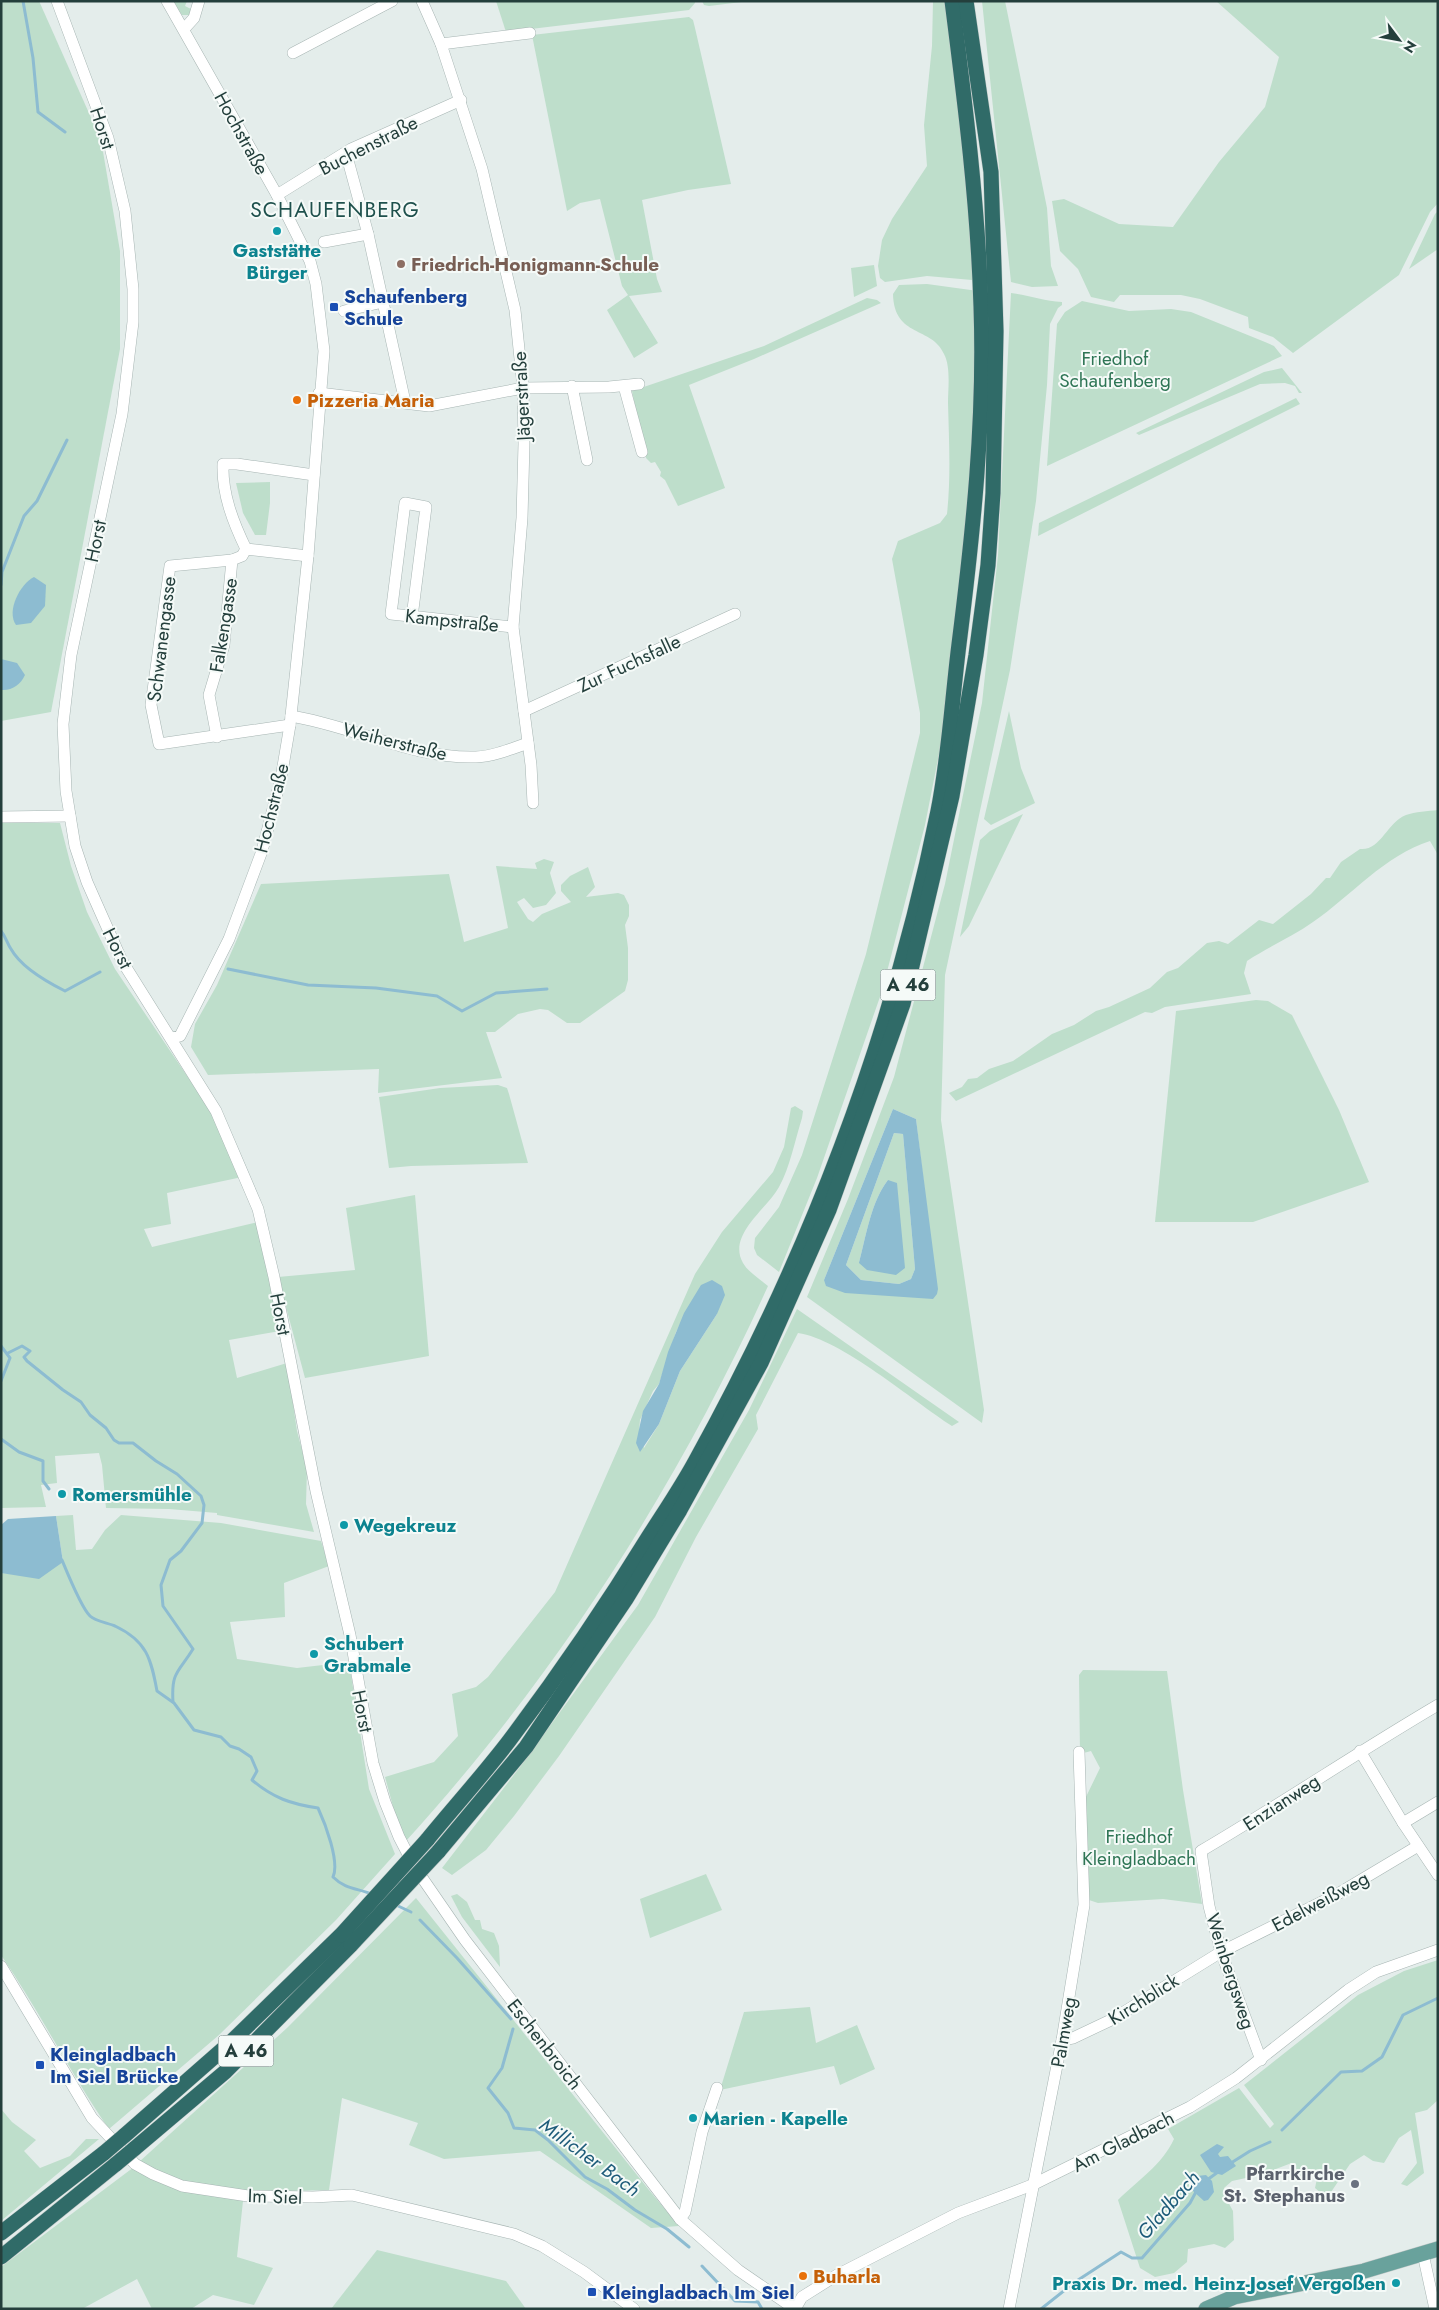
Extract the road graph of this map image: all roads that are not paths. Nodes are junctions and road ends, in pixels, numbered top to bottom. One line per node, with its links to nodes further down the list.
1 (57, 1): 40 (street, Horst)
2 (167, 1): 8 (street, Hochstraße)
3 (199, 1): 8 (street)
4 (392, 1): 11 (street)
5 (422, 1): 10 (street, Jägerstraße)
6 (952, 1): 52 (highway, A 46, bridge)
7 (966, 1): 52 (highway, A 46, bridge)
8 (184, 29): 14 (street, Hochstraße)
9 (530, 32): 10 (street)
10 (441, 44): 12 (street, Jägerstraße)
11 (293, 53)
12 (460, 100): 13 (street, Buchenstraße); 22 (street, Jägerstraße)
13 (346, 154): 14 (street, Buchenstraße); 15 (street)
14 (277, 195): 23 (street, Hochstraße)
15 (368, 234): 16 (street); 17 (street)
16 (324, 242)
17 (383, 302): 18 (street); 24 (street)
18 (344, 311)
19 (639, 384): 21 (street)
20 (572, 386): 21 (street); 22 (street); 26 (street)
21 (624, 386): 25 (street)
22 (523, 388): 24 (street); 33 (street, Jägerstraße)
23 (320, 393): 24 (street); 27 (street, Hochstraße)
24 (405, 402)
25 (642, 452)
26 (587, 460)
27 (314, 475): 28 (street); 29 (street, Hochstraße)
28 (246, 548): 29 (street); 30 (street, Falkengasse)
29 (308, 556): 35 (street, Hochstraße)
30 (232, 560): 36 (street, Falkengasse); 38 (street, Schwanengasse)
31 (735, 614): 34 (street, Zur Fuchsfalle)
32 (412, 617): 32 (street, Kampstraße); 33 (street, Kampstraße)
33 (512, 627): 34 (street, Jägerstraße)
34 (524, 712): 37 (street, Jägerstraße)
35 (290, 720): 36 (street, Weiherstraße); 37 (street, Weiherstraße); 42 (street, Hochstraße)
36 (217, 737): 38 (street, Weiherstraße)
37 (528, 743): 39 (street, Jägerstraße)
38 (159, 744)
39 (533, 803)
40 (70, 816): 41 (street); 42 (street, Horst)
41 (1, 817)
42 (172, 1038): 50 (street, Horst)
43 (1438, 1705): 44 (street, Enzianweg)
44 (1360, 1751): 47 (street); 49 (street, Enzianweg)
45 (1079, 1752): 56 (street, Palmweg)
46 (1438, 1802): 47 (street)
47 (1403, 1823): 48 (street)
48 (1418, 1846): 51 (street); 54 (street, Edelweißweg)
49 (1201, 1851): 54 (street, Weinbergsweg)
50 (414, 1866): 60 (street, Eschenbroich)
51 (1438, 1875)
52 (346, 1940): 61 (highway, A 46, bridge); 64 (highway, A 46, bridge)
53 (1438, 1950): 57 (street, Am Gladbach)
54 (1220, 1952): 56 (street, Kirchblick); 57 (street, Weinbergsweg)
55 (1, 1966): 65 (street, Im Siel)
56 (1062, 2040): 59 (street, Palmweg)
57 (1261, 2060): 59 (street, Am Gladbach)
58 (717, 2088): 60 (street)
59 (1032, 2185): 66 (street, Am Gladbach); 67 (street, Palmweg)
60 (680, 2218): 66 (street, Eschenbroich)
61 (1, 2233)
62 (1438, 2249): 63 (main road)
63 (1423, 2254): 68 (main road); 69 (street)
64 (1, 2257)
65 (634, 2309)
66 (795, 2309)
67 (1009, 2309)
68 (1206, 2309)
69 (1435, 2309)

